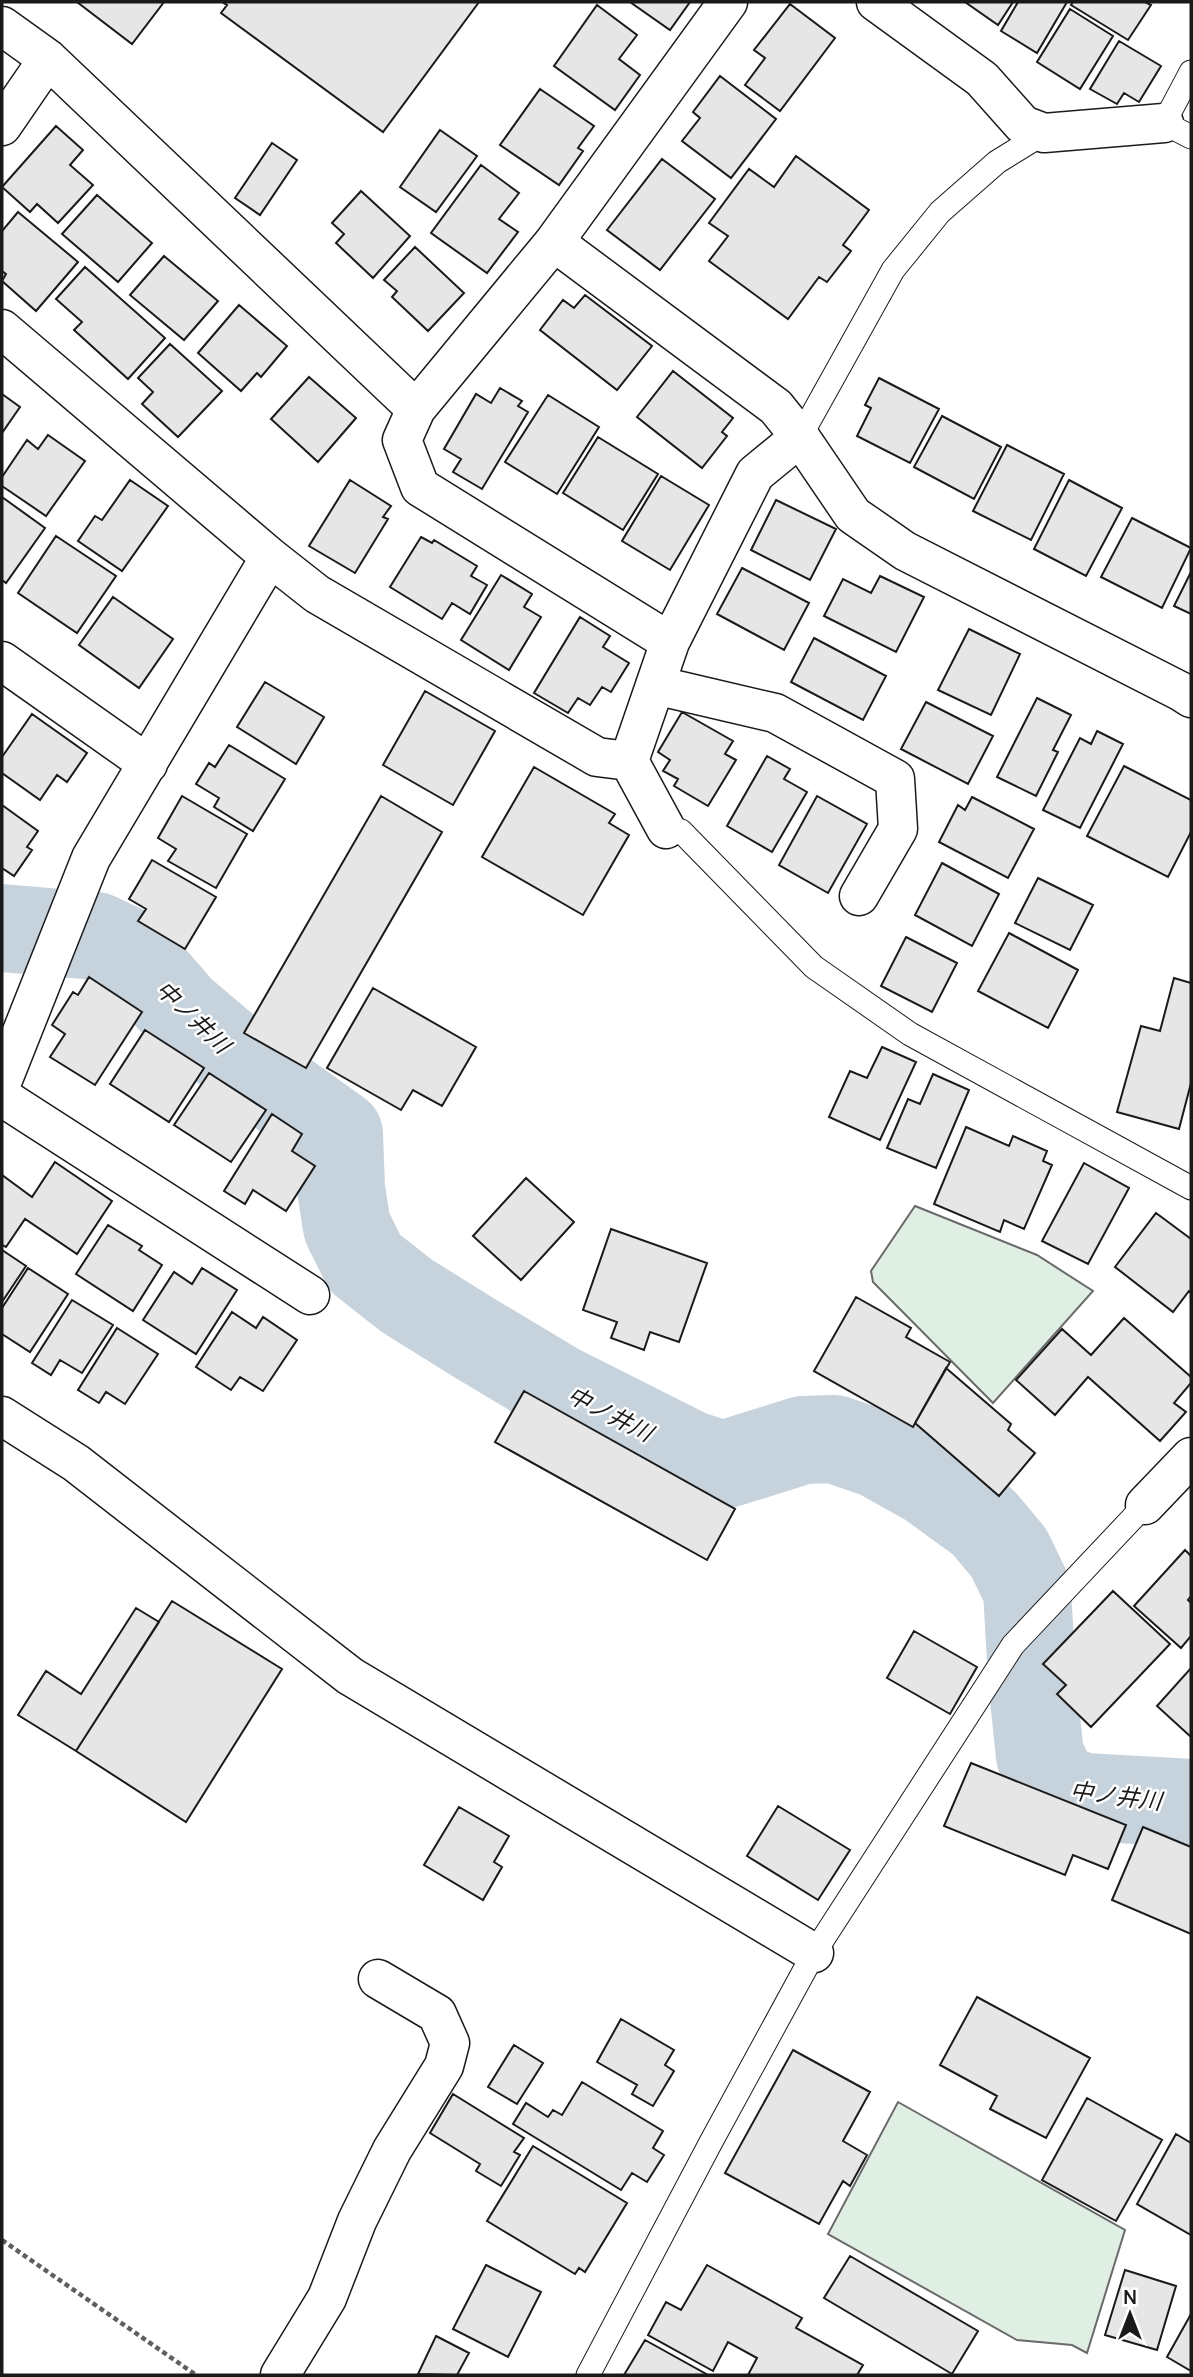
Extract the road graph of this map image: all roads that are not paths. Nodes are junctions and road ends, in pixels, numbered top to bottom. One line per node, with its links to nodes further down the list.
1 (728, 2): 9 (street)
2 (876, 2): 8 (street)
3 (2, 26): 4 (street)
4 (48, 59): 6 (street); 11 (street)
5 (1191, 72): 7 (lane)
6 (2, 126)
7 (1178, 130): 8 (street)
8 (1044, 132): 12 (lane)
9 (554, 243): 11 (street); 12 (street)
10 (2, 329): 13 (street)
11 (416, 409): 14 (street)
12 (800, 437): 14 (street); 17 (street)
13 (270, 557): 18 (street); 19 (street)
14 (670, 642): 16 (street)
15 (2, 660): 19 (street)
16 (655, 685): 18 (street); 21 (street)
17 (1191, 698)
18 (629, 761): 20 (street)
19 (148, 764): 22 (street)
20 (666, 829): 24 (lane)
21 (859, 896)
22 (2, 1082)
23 (2, 1097): 25 (street)
24 (1191, 1188)
25 (310, 1295)
26 (2, 1416): 29 (street)
27 (1191, 1457): 28 (street)
28 (1145, 1505): 29 (lane)
29 (814, 1952): 32 (lane)
30 (378, 1979): 31 (street)
31 (280, 2375)
32 (588, 2375)

